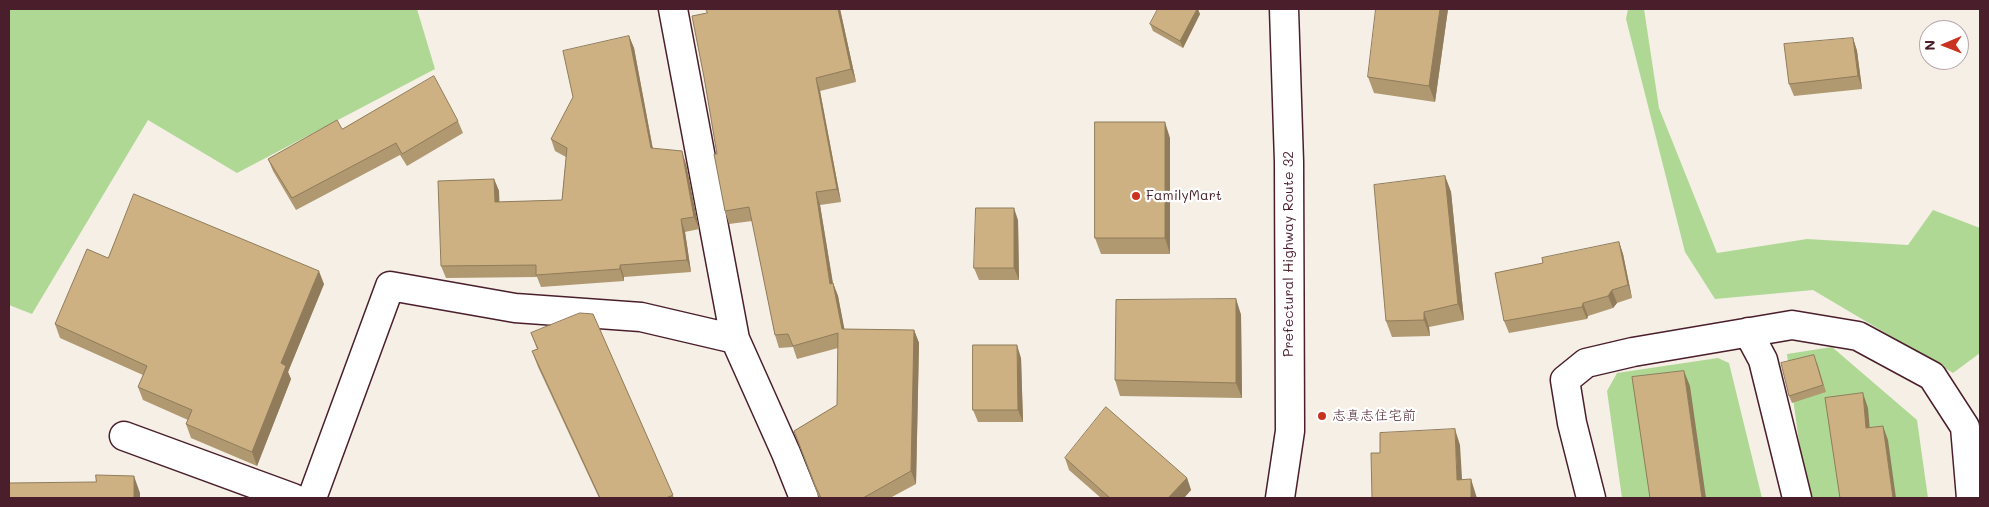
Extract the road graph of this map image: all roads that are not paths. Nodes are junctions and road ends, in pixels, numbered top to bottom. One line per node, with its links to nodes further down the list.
1 (673, 9): 4 (street)
2 (1284, 9): 9 (street, Prefectural Highway Route 32)
3 (1748, 332): 10 (street); 11 (street); 12 (street)
4 (735, 339): 7 (street); 8 (street)
5 (124, 436): 6 (street)
6 (293, 498)
7 (312, 498)
8 (804, 498)
9 (1280, 498)
10 (1591, 498)
11 (1797, 498)
12 (1971, 498)

